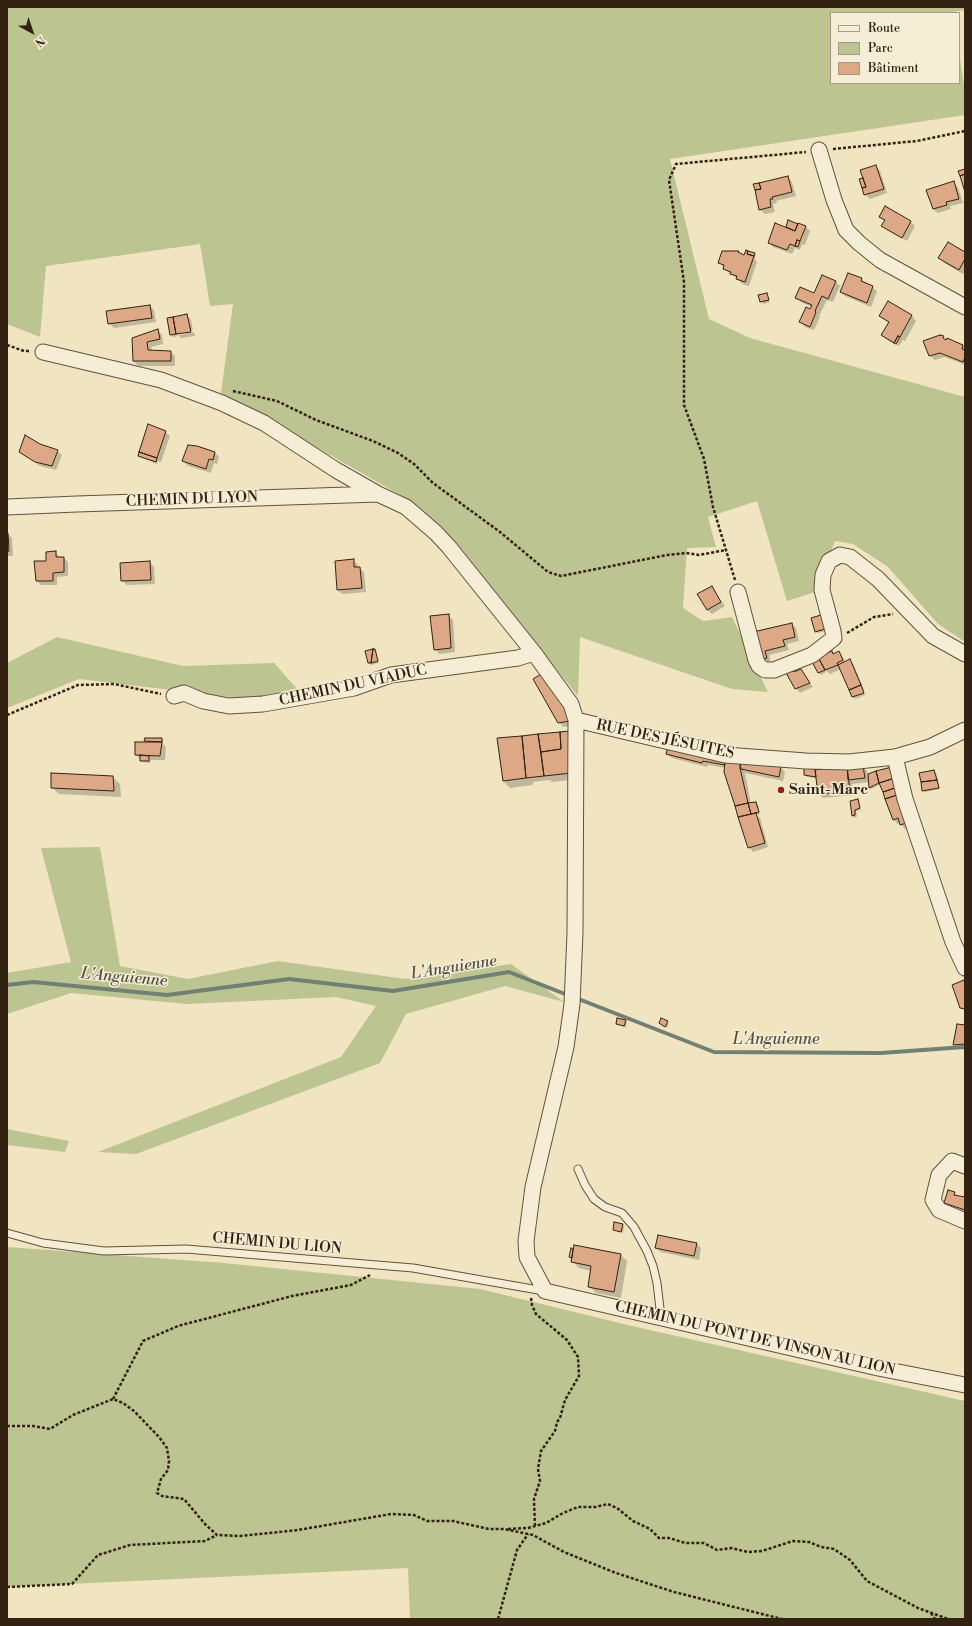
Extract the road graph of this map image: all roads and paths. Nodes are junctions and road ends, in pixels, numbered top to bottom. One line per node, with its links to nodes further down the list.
1 (819, 150): 3 (street)
2 (676, 164): 9 (path)
3 (965, 308)
4 (7, 345): 5 (path)
5 (43, 352): 6 (street)
6 (221, 403): 7 (street); 9 (path)
7 (378, 494): 8 (street, CHEMIN DU LYON); 13 (street)
8 (7, 508)
9 (726, 550): 10 (path)
10 (738, 592): 12 (street)
11 (917, 620): 12 (path); 12 (street); 14 (street)
12 (834, 638)
13 (534, 653): 15 (street, CHEMIN DU VIADUC); 17 (street)
14 (965, 654)
15 (174, 696): 16 (path)
16 (7, 715)
17 (576, 720): 19 (street, RUE DES JÉSUITES); 26 (street)
18 (965, 730): 19 (street, RUE DES JÉSUITES)
19 (895, 757): 20 (street)
20 (965, 968)
21 (965, 1166): 23 (street)
22 (578, 1169): 27 (lane)
23 (965, 1221)
24 (7, 1233): 25 (lane, CHEMIN DU LION)
25 (386, 1266): 26 (lane, CHEMIN DU LION); 29 (path)
26 (545, 1291): 27 (street, CHEMIN DU PONT DE VINSON AU LION); 31 (path)
27 (661, 1317): 28 (street, CHEMIN DU PONT DE VINSON AU LION)
28 (965, 1385)
29 (113, 1399): 30 (path); 34 (path)
30 (7, 1426)
31 (534, 1527): 32 (path); 36 (path)
32 (504, 1529): 33 (path); 34 (path)
33 (528, 1534): 37 (path); 38 (path)
34 (217, 1535): 35 (path)
35 (7, 1587)
36 (931, 1612): 39 (path); 40 (path)
37 (498, 1619)
38 (782, 1619)
39 (935, 1619)
40 (948, 1619)

